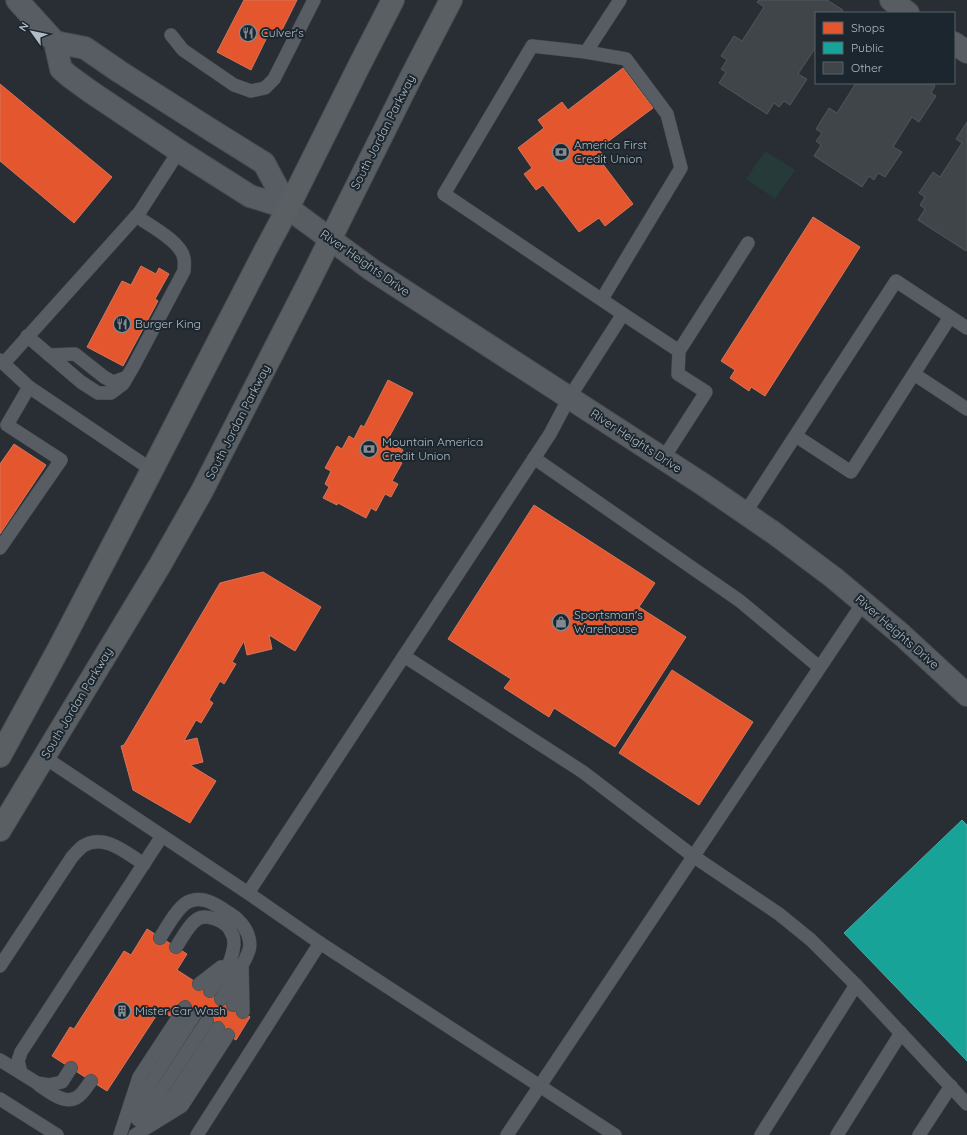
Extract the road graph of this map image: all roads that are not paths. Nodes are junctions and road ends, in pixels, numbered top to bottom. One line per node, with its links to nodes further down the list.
1 (17, 0): 9 (street, River Heights Drive)
2 (314, 0): 8 (lane)
3 (393, 0): 14 (main road)
4 (452, 0): 16 (main road, South Jordan Parkway)
5 (620, 0): 11 (lane)
6 (891, 0): 7 (street)
7 (907, 12)
8 (171, 35)
9 (55, 42): 13 (street, River Heights Drive); 14 (street, River Heights Drive)
10 (955, 44): 12 (street)
11 (586, 52): 18 (lane); 18 (lane)
12 (967, 52)
13 (179, 151): 14 (street, River Heights Drive); 15 (lane)
14 (288, 208): 16 (street, River Heights Drive); 34 (main road)
15 (136, 216): 22 (lane); 27 (lane)
16 (330, 240): 29 (street, River Heights Drive); 42 (main road, South Jordan Parkway)
17 (748, 243): 23 (lane)
18 (602, 299): 19 (lane)
19 (623, 314): 23 (lane); 29 (lane)
20 (950, 317): 21 (lane); 26 (lane); 31 (lane)
21 (967, 328)
22 (27, 336): 24 (lane); 25 (lane)
23 (679, 351): 33 (lane)
24 (49, 355): 27 (lane); 27 (lane)
25 (2, 361): 28 (lane)
26 (914, 374): 30 (lane); 31 (lane)
27 (126, 377)
28 (29, 387): 34 (lane); 36 (lane)
29 (569, 398): 32 (lane); 33 (street, River Heights Drive)
30 (967, 408)
31 (796, 436): 35 (lane)
32 (534, 458): 38 (lane); 39 (lane)
33 (663, 459): 35 (street, River Heights Drive)
34 (152, 470): 41 (main road)
35 (745, 513): 37 (street, River Heights Drive)
36 (0, 548)
37 (863, 602): 39 (lane); 40 (street, River Heights Drive)
38 (404, 656): 45 (lane); 47 (lane)
39 (819, 668): 45 (lane)
40 (967, 695)
41 (0, 756)
42 (44, 757): 43 (main road, South Jordan Parkway); 44 (lane)
43 (0, 830)
44 (162, 836): 46 (lane); 47 (lane)
45 (693, 856): 53 (lane); 65 (lane)
46 (144, 864): 52 (lane); 62 (lane)
47 (248, 893): 49 (lane)
48 (160, 938): 51 (lane)
49 (320, 943): 65 (lane); 73 (lane)
50 (176, 948): 51 (lane)
51 (237, 962): 54 (lane); 55 (lane); 56 (lane)
52 (0, 966)
53 (856, 985): 59 (lane); 76 (lane)
54 (205, 988)
55 (221, 998)
56 (238, 1009)
57 (190, 1010): 70 (lane)
58 (218, 1028): 70 (lane); 71 (lane); 72 (lane)
59 (901, 1033): 66 (lane); 77 (lane)
60 (0, 1060): 62 (lane)
61 (71, 1068): 64 (lane)
62 (21, 1073): 64 (lane)
63 (91, 1081): 64 (lane)
64 (37, 1084)
65 (539, 1086): 74 (lane); 75 (lane)
66 (951, 1086): 68 (lane); 78 (lane)
67 (0, 1099): 69 (lane)
68 (967, 1104)
69 (57, 1135)
70 (123, 1135)
71 (129, 1135)
72 (134, 1135)
73 (197, 1135)
74 (507, 1135)
75 (615, 1135)
76 (761, 1135)
77 (837, 1135)
78 (919, 1135)

